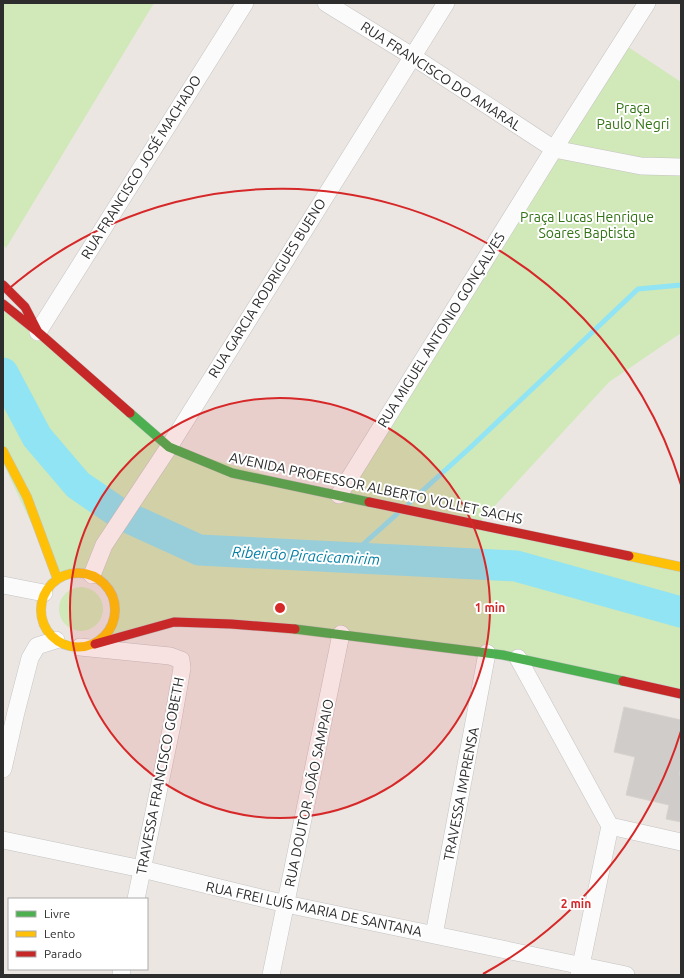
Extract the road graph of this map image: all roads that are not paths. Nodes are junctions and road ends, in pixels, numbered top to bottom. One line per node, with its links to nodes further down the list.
1 (245, 3): 10 (street, RUA FRANCISCO JOSÉ MACHADO)
2 (326, 3): 5 (street, RUA FRANCISCO DO AMARAL)
3 (446, 3): 5 (street, RUA GARCIA RODRIGUES BUENO)
4 (647, 3): 6 (street, RUA MIGUEL ANTONIO GONÇALVES)
5 (412, 56): 6 (street, RUA FRANCISCO DO AMARAL); 11 (street, RUA GARCIA RODRIGUES BUENO)
6 (554, 149): 7 (street); 13 (street, RUA MIGUEL ANTONIO GONÇALVES)
7 (681, 167)
8 (3, 285): 10 (main road)
9 (3, 304): 10 (main road, AVENIDA PROFESSOR ALBERTO VOLLET SACHS)
10 (38, 332): 11 (main road, AVENIDA PROFESSOR ALBERTO VOLLET SACHS)
11 (168, 447): 13 (main road, AVENIDA PROFESSOR ALBERTO VOLLET SACHS); 15 (street, RUA GARCIA RODRIGUES BUENO)
12 (3, 451): 16 (main road)
13 (338, 495): 14 (main road, AVENIDA PROFESSOR ALBERTO VOLLET SACHS)
14 (681, 567)
15 (92, 575): 16 (main road); 21 (main road)
16 (57, 578): 18 (main road)
17 (3, 585): 18 (street)
18 (44, 593): 20 (main road)
19 (342, 634): 21 (main road); 22 (main road); 31 (street, RUA DOUTOR JOÃO SAMPAIO)
20 (56, 640): 21 (main road); 25 (street)
21 (87, 646): 29 (street, TRAVESSA FRANCISCO GOBETH)
22 (487, 653): 23 (main road); 32 (street, TRAVESSA IMPRENSA)
23 (518, 658): 24 (main road); 26 (street)
24 (681, 694)
25 (3, 769)
26 (610, 826): 28 (street); 33 (street)
27 (3, 840): 29 (street, RUA FREI LUÍS MARIA DE SANTANA)
28 (681, 842)
29 (142, 869): 30 (street, TRAVESSA FRANCISCO GOBETH); 31 (street, RUA FREI LUÍS MARIA DE SANTANA)
30 (136, 898)
31 (286, 904): 32 (street, RUA FREI LUÍS MARIA DE SANTANA); 34 (street, RUA DOUTOR JOÃO SAMPAIO)
32 (434, 935): 33 (street, RUA FREI LUÍS MARIA DE SANTANA)
33 (580, 970): 35 (street, RUA FREI LUÍS MARIA DE SANTANA)
34 (271, 975)
35 (626, 975)

